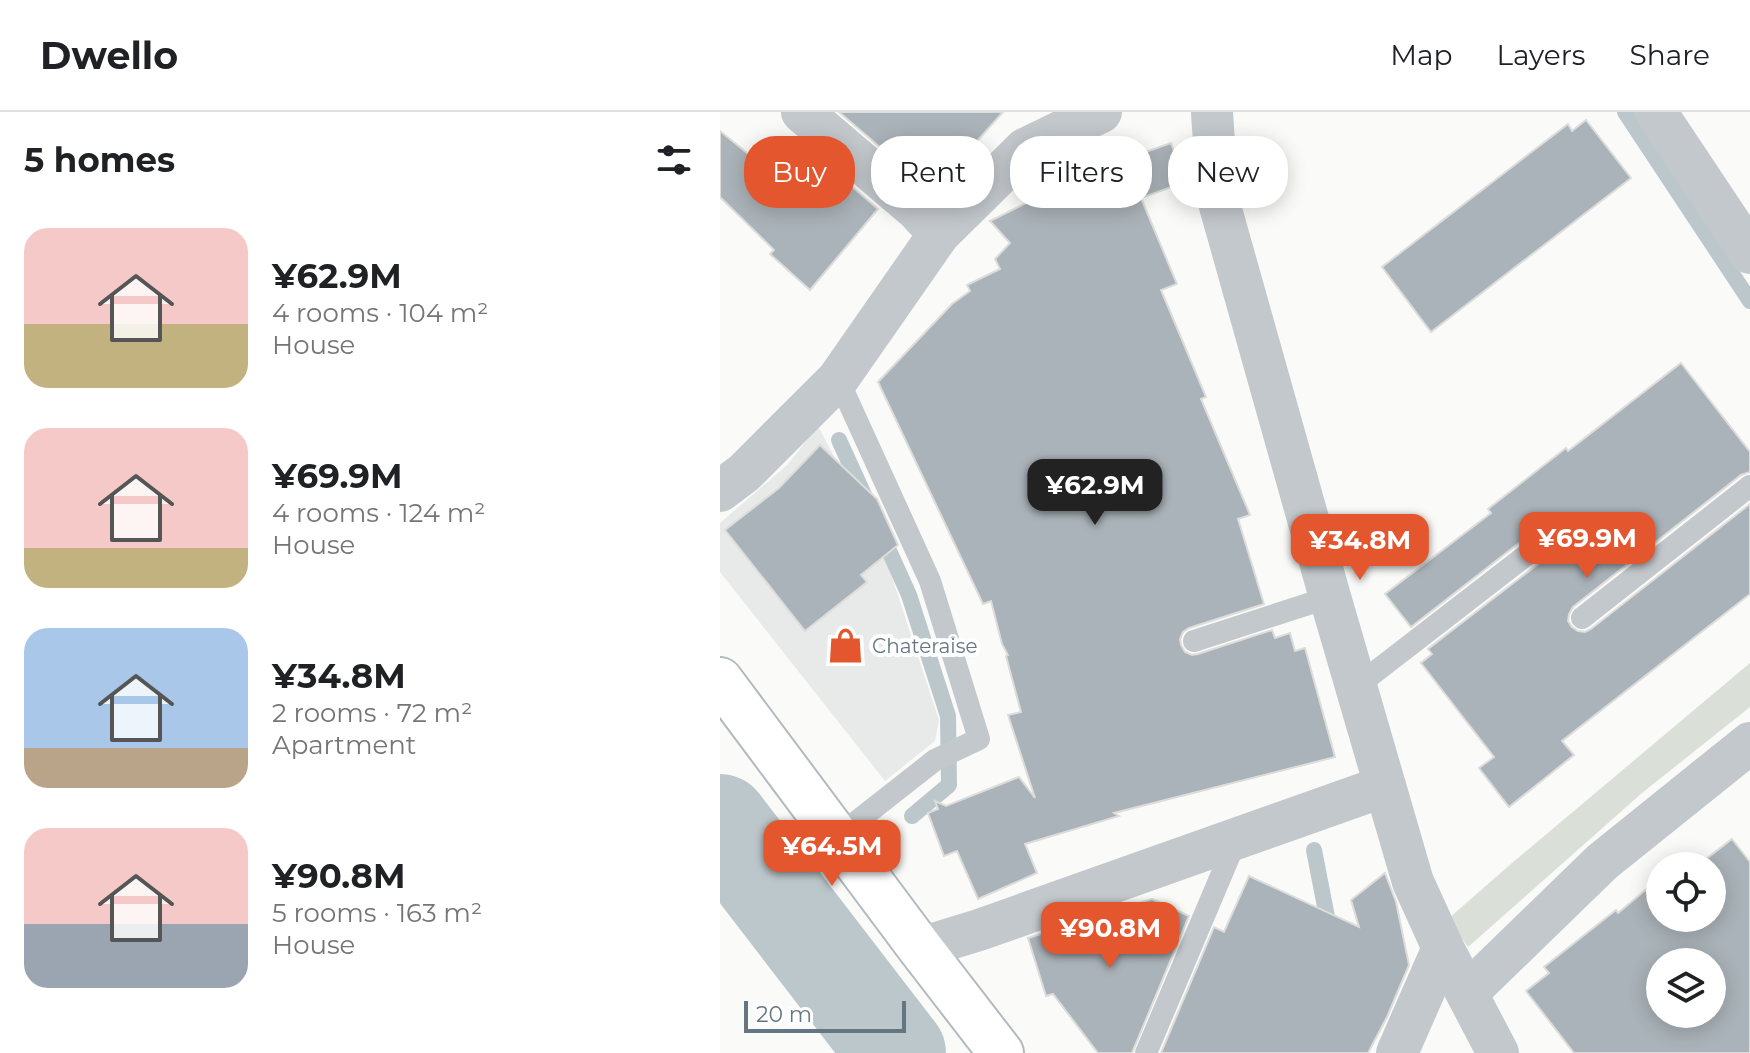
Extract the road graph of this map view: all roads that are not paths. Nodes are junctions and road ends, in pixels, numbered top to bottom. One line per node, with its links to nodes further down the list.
1 (802, 112): 5 (street)
2 (1101, 112): 5 (street)
3 (1211, 112): 11 (street)
4 (1656, 112): 6 (street)
5 (939, 234): 7 (street)
6 (1750, 253)
7 (838, 379): 9 (street); 18 (lane)
8 (1750, 486): 12 (lane)
9 (720, 491)
10 (1555, 533): 15 (lane)
11 (1330, 597): 13 (lane); 15 (street)
12 (1582, 618)
13 (1194, 641)
14 (720, 680): 18 (street)
15 (1357, 686): 17 (street)
16 (1750, 743): 22 (street)
17 (1385, 786): 19 (street); 21 (street)
18 (837, 837): 20 (street)
19 (1237, 838): 20 (street); 24 (lane)
20 (920, 948): 23 (street)
21 (1443, 948): 22 (street); 25 (street)
22 (1467, 993): 26 (street)
23 (1001, 1053)
24 (1146, 1053)
25 (1397, 1053)
26 (1498, 1053)

